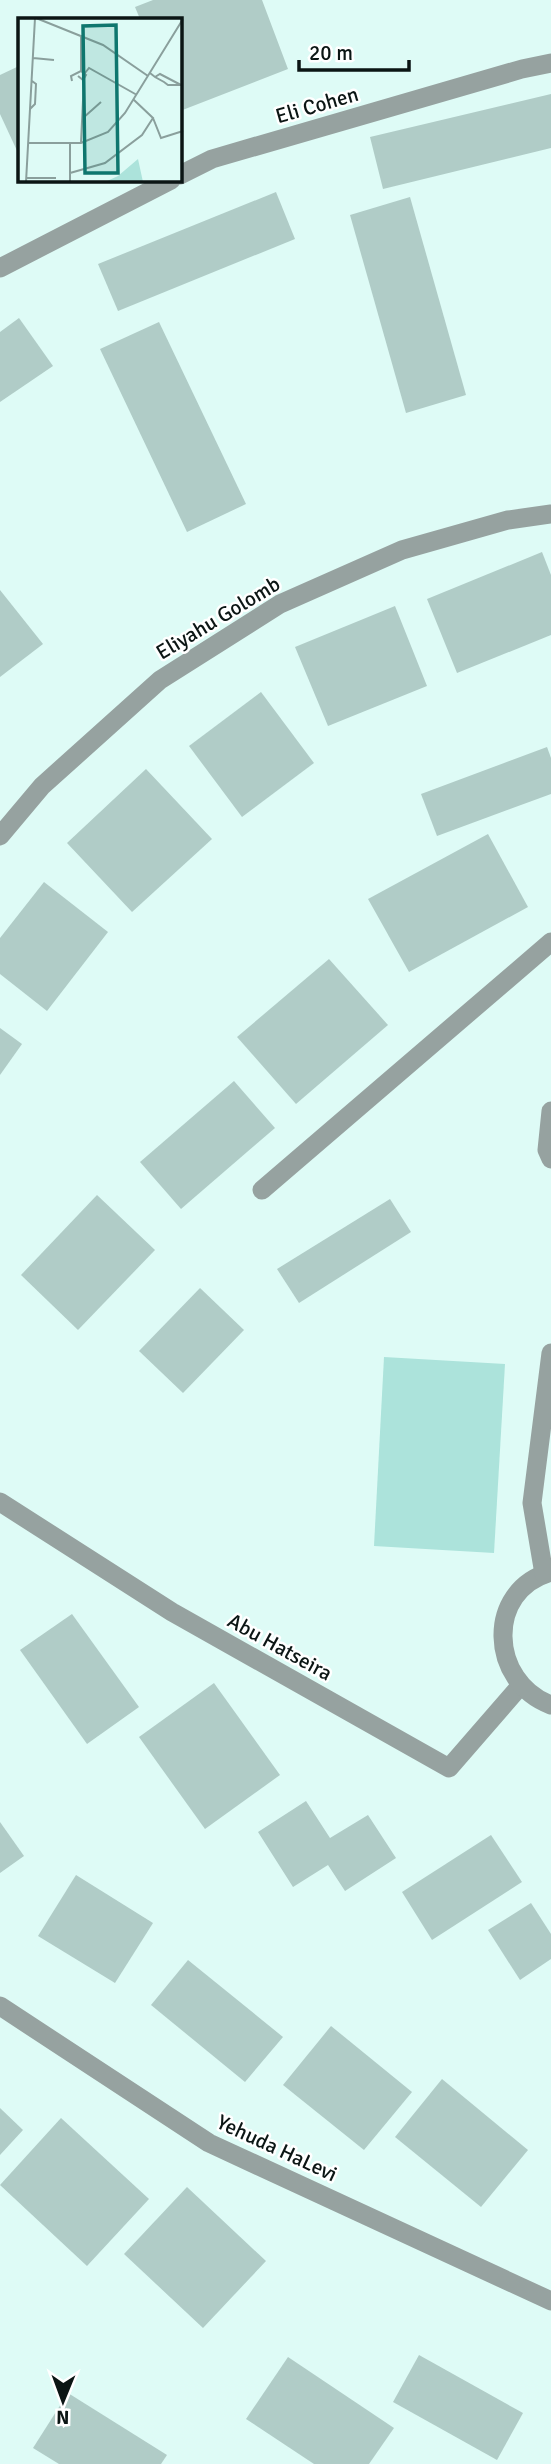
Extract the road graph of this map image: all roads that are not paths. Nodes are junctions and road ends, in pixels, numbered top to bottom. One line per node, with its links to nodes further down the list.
1 (551, 63): 2 (street, Eli Cohen)
2 (182, 174)
3 (167, 182): 4 (street)
4 (0, 268)
5 (551, 514): 6 (street, Eliyahu Golomb)
6 (0, 836)
7 (551, 942): 10 (street)
8 (551, 1111): 9 (street)
9 (551, 1158)
10 (262, 1190)
11 (551, 1353): 13 (street)
12 (0, 1502): 14 (street, Abu Hatseira)
13 (548, 1573): 14 (street)
14 (521, 1685): 15 (street)
15 (551, 1705)
16 (0, 2006): 17 (street, Yehuda HaLevi)
17 (551, 2301)

